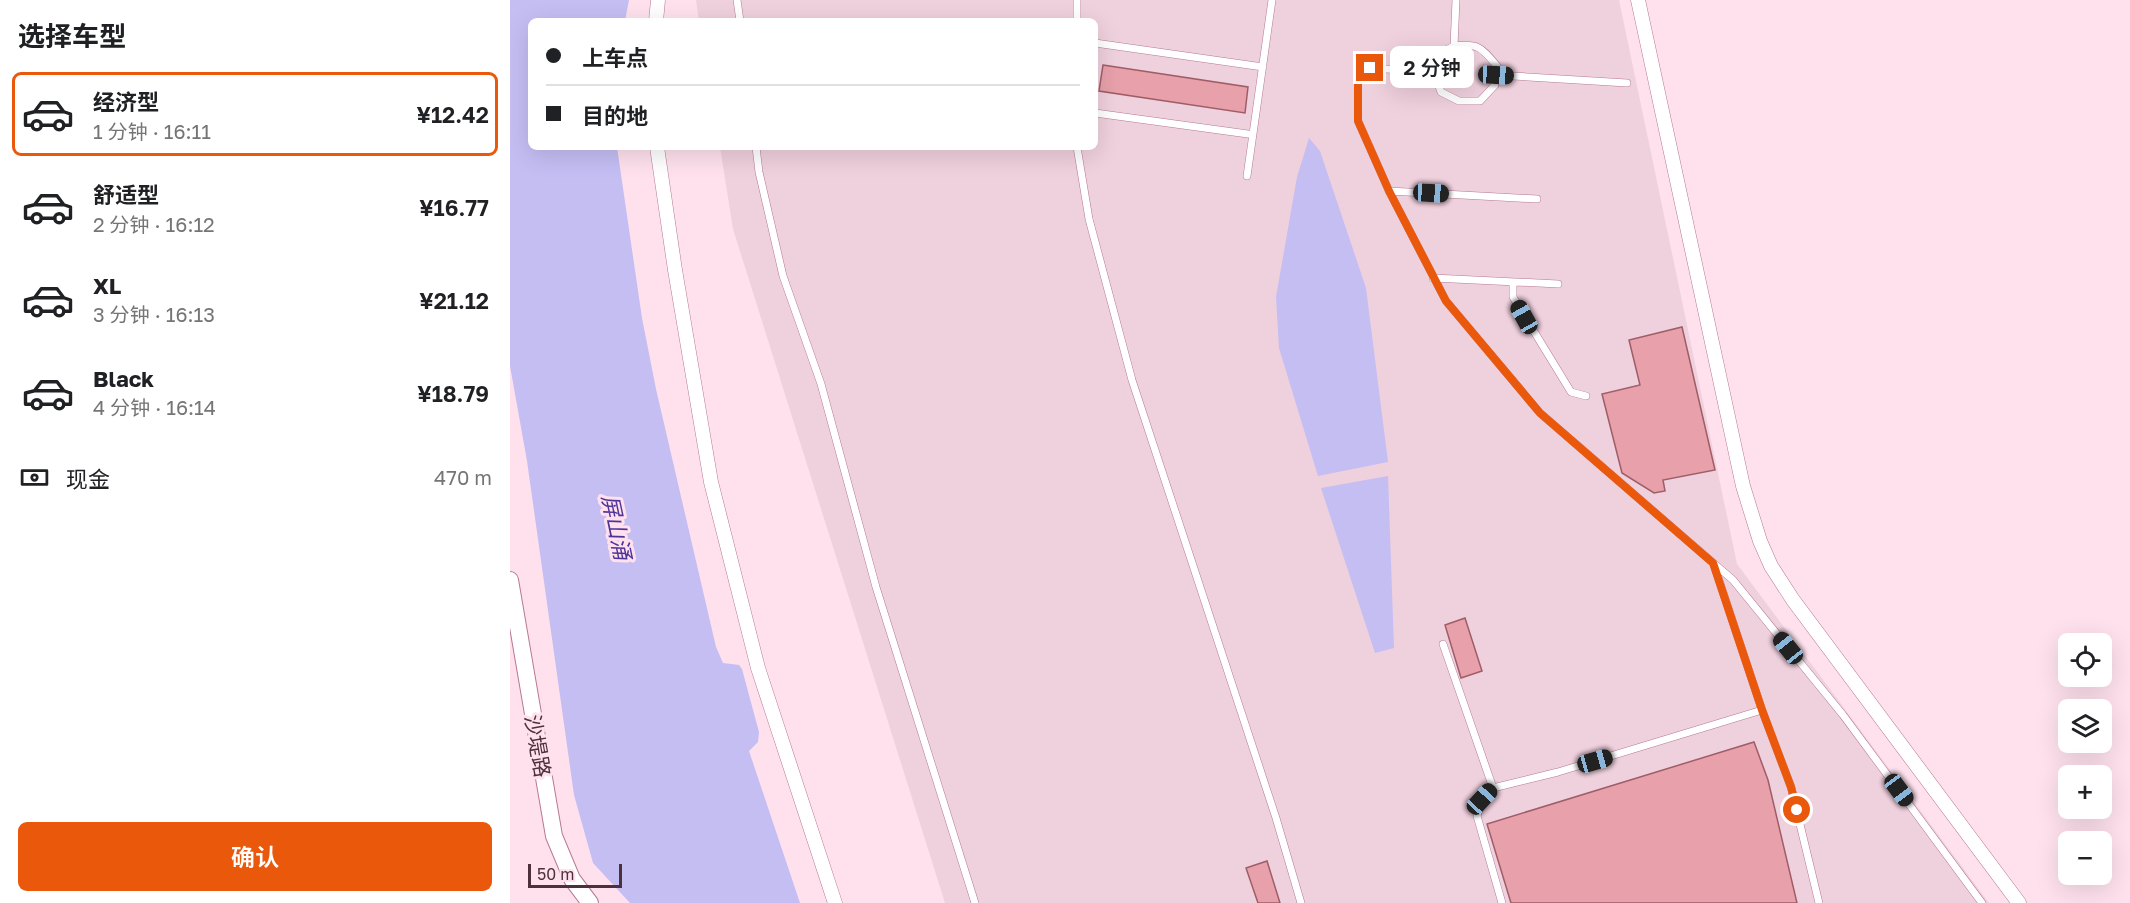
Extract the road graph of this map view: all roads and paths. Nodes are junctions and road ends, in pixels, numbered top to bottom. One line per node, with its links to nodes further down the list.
1 (658, 0): 7 (street)
2 (737, 0): 8 (lane)
3 (1077, 0): 9 (lane)
4 (1272, 0): 12 (lane)
5 (1456, 0): 11 (lane)
6 (1638, 0): 40 (street)
7 (657, 18)
8 (740, 18)
9 (1077, 18)
10 (1098, 43): 12 (lane)
11 (1454, 46): 13 (lane); 14 (lane)
12 (1263, 68): 21 (lane)
13 (1434, 72): 14 (lane); 22 (lane)
14 (1496, 75): 15 (lane)
15 (1627, 82)
16 (1098, 113): 17 (lane)
17 (1248, 134)
18 (657, 150): 34 (street)
19 (756, 150): 35 (lane)
20 (1078, 150): 36 (lane)
21 (1247, 176)
22 (1389, 191): 23 (lane); 24 (lane)
23 (1537, 199)
24 (1433, 278): 25 (lane); 28 (lane)
25 (1513, 282): 26 (lane); 27 (lane)
26 (1558, 284)
27 (1586, 396)
28 (1713, 563): 31 (lane); 39 (lane)
29 (510, 580): 33 (street, 沙堤路)
30 (1443, 644): 32 (lane)
31 (1762, 710): 32 (lane); 38 (lane)
32 (1493, 788): 37 (lane)
33 (590, 903)
34 (835, 903)
35 (975, 903)
36 (1301, 903)
37 (1502, 903)
38 (1819, 903)
39 (1982, 903)
40 (2019, 903)

